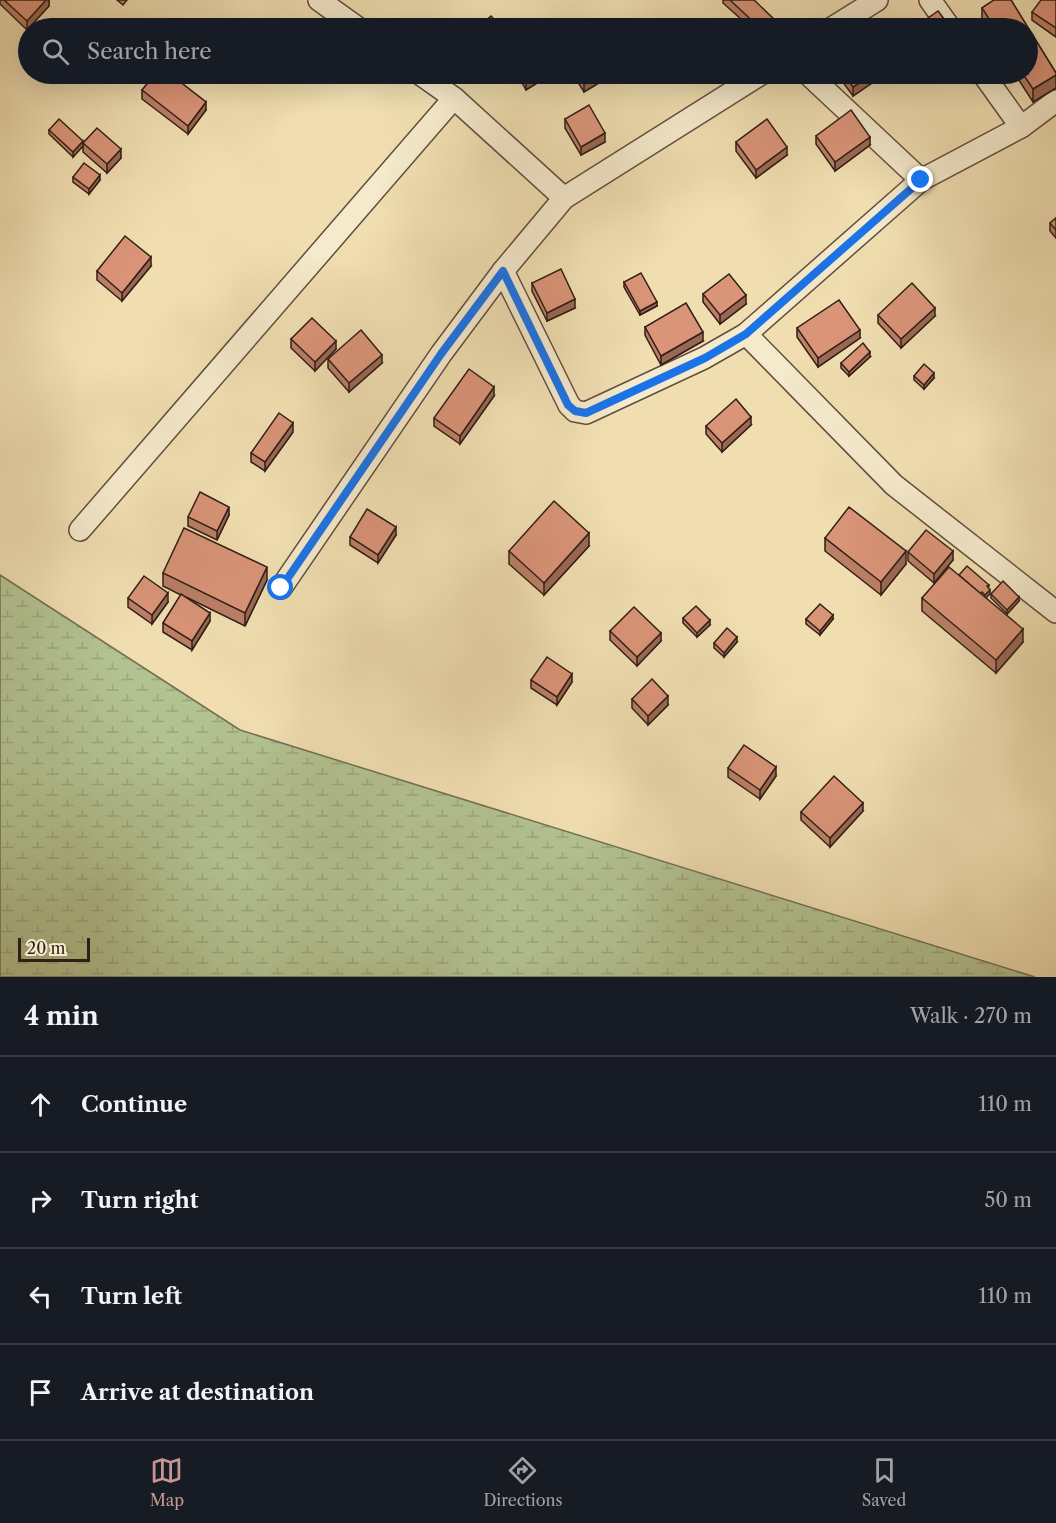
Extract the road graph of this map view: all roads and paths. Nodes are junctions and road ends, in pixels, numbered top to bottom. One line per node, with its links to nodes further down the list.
1 (319, 0): 4 (street)
2 (877, 0): 5 (street)
3 (930, 0): 6 (street)
4 (344, 18)
5 (848, 18)
6 (944, 18)
7 (434, 84): 11 (street)
8 (745, 84): 15 (street)
9 (819, 84): 14 (street)
10 (990, 84): 13 (street)
11 (454, 98): 15 (street); 18 (street)
12 (1056, 101): 13 (street)
13 (1021, 127): 14 (street)
14 (921, 180): 17 (street)
15 (564, 198): 16 (street)
16 (503, 271): 17 (street); 19 (street)
17 (746, 334): 20 (street)
18 (80, 530)
19 (281, 588)
20 (1056, 612)

